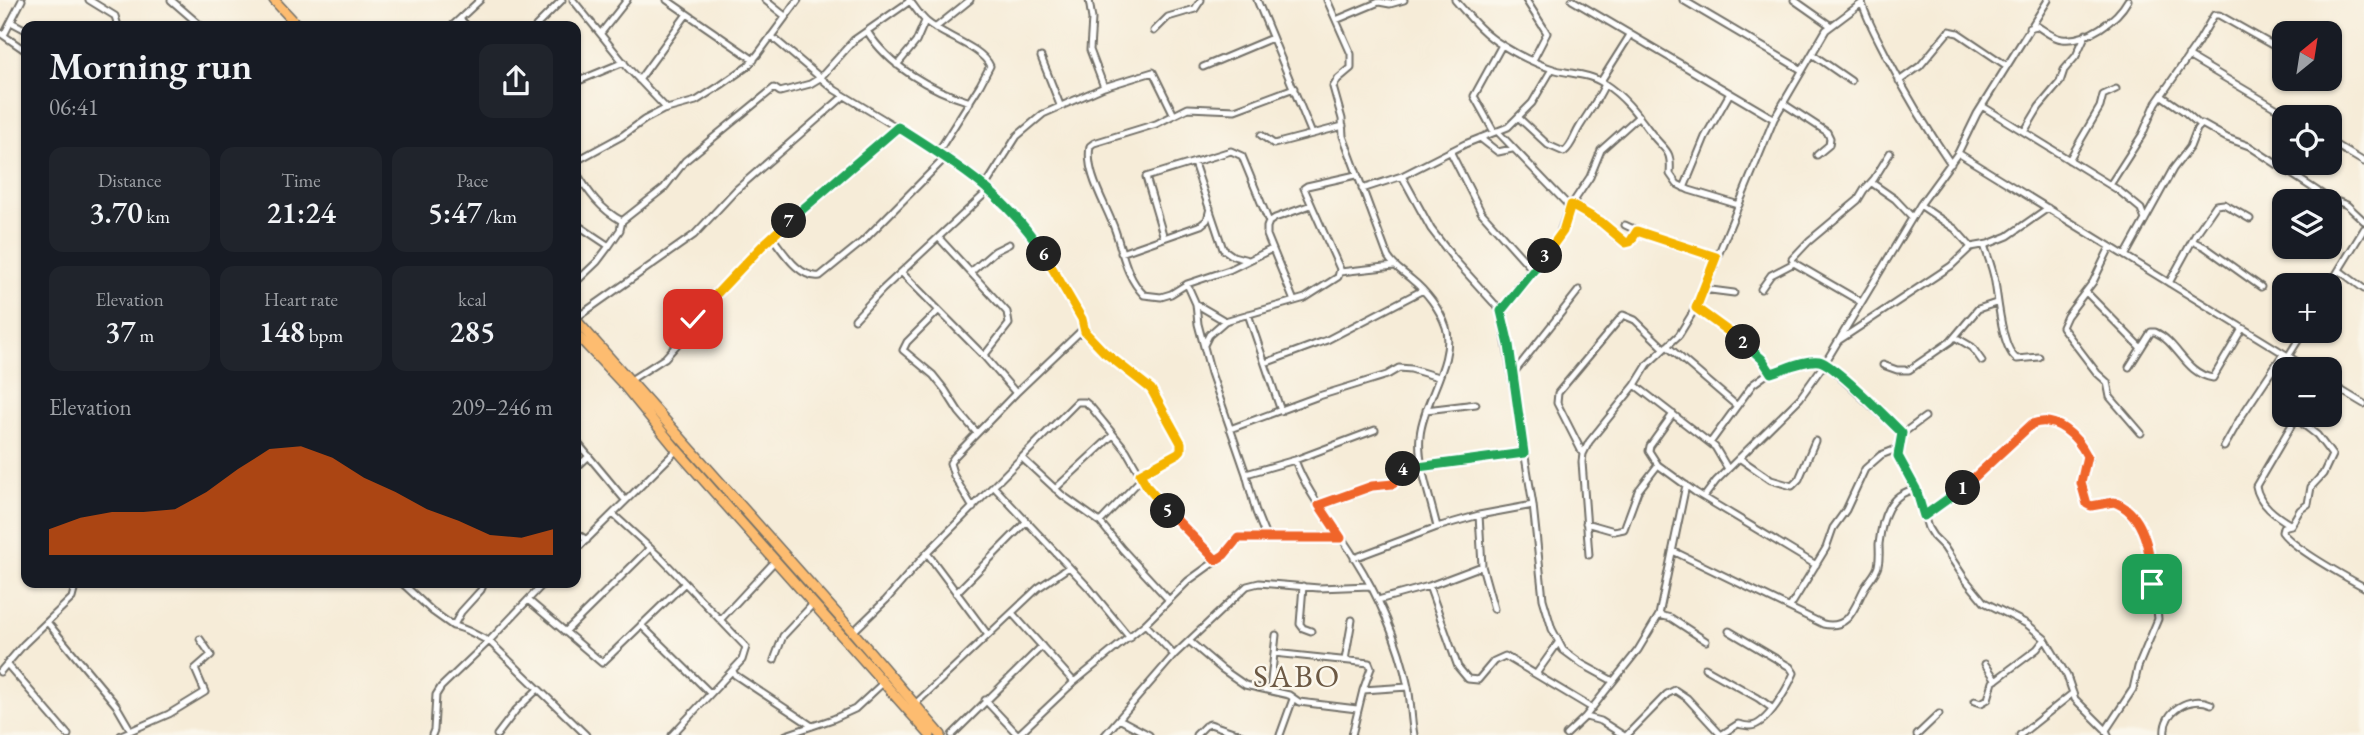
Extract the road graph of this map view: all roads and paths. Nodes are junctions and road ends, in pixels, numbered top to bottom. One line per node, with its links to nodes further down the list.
1 (22, 0): 37 (street)
2 (89, 0): 31 (street)
3 (172, 0): 32 (street)
4 (274, 0): 33 (main road)
5 (480, 0): 29 (street)
6 (562, 0): 35 (street)
7 (573, 0): 44 (street)
8 (627, 0): 44 (street)
9 (667, 0): 27 (street)
10 (765, 0): 28 (street)
11 (798, 0): 28 (street)
12 (909, 0): 36 (street); 42 (street)
13 (970, 0): 40 (street)
14 (1089, 0): 72 (street)
15 (1201, 0): 43 (street)
16 (1257, 0): 49 (street)
17 (1327, 0): 30 (street)
18 (1404, 0): 30 (street)
19 (1455, 0): 51 (street)
20 (1526, 0): 59 (street)
21 (1572, 0): 48 (street)
22 (1683, 0): 65 (street)
23 (1794, 0): 38 (street)
24 (2048, 0): 41 (street)
25 (2128, 0): 46 (street)
26 (1862, 1): 38 (street); 70 (street)
27 (687, 14): 58 (street); 67 (street)
28 (785, 16): 47 (street)
29 (460, 19): 34 (street)
30 (1336, 20): 89 (street)
31 (116, 21)
32 (195, 21)
33 (293, 21)
34 (458, 21)
35 (541, 21)
36 (925, 21): 40 (street); 61 (street)
37 (11, 22): 39 (street); 45 (street)
38 (1831, 26): 55 (street)
39 (21, 27)
40 (935, 28): 78 (street)
41 (2029, 28): 50 (street); 62 (street)
42 (867, 30): 61 (street); 66 (street)
43 (1154, 32)
44 (601, 33): 60 (street)
45 (2, 34): 53 (street)
46 (2086, 34): 50 (street); 54 (street)
47 (771, 36): 58 (street); 66 (street)
48 (1630, 36): 71 (street); 75 (street)
49 (1272, 38): 63 (street); 73 (street)
50 (2061, 39): 54 (street)
51 (1502, 45): 59 (street); 91 (street)
52 (2272, 45): 56 (street)
53 (21, 47)
54 (2078, 50): 92 (street)
55 (1812, 54): 65 (street); 69 (street)
56 (2188, 56): 77 (street); 82 (street)
57 (1041, 57): 80 (street)
58 (754, 60): 83 (street)
59 (1533, 60): 64 (street)
60 (624, 62): 67 (street); 68 (street)
61 (897, 65): 78 (street)
62 (2007, 66): 70 (street); 81 (street)
63 (1203, 68)
64 (1552, 69): 71 (street); 86 (street)
65 (1802, 70): 79 (street)
66 (820, 78): 76 (street); 129 (street)
67 (639, 79): 83 (street)
68 (581, 80)
69 (1851, 81)
70 (1899, 81): 107 (street)
71 (1603, 83): 85 (street); 86 (street)
72 (1104, 87): 80 (street); 84 (street)
73 (1294, 88): 84 (street); 93 (street)
74 (2116, 89): 106 (street)
75 (1730, 93): 87 (street); 116 (street)
76 (844, 96): 90 (street); 176 (street)
77 (2162, 96): 88 (street); 114 (street)
78 (970, 102): 99 (street)
79 (1784, 104): 87 (street); 102 (street)
80 (1060, 105): 115 (street)
81 (1982, 106): 92 (street); 101 (street)
82 (2272, 106)
83 (667, 109): 104 (street)
84 (1174, 115): 146 (street)
85 (1639, 116): 116 (street); 121 (street)
86 (1519, 118): 91 (street)
87 (1774, 119): 119 (street)
88 (2200, 125): 125 (street); 130 (street)
89 (1343, 126): 93 (street); 110 (street)
90 (898, 127): 99 (street); 136 (street)
91 (1496, 132): 95 (street); 96 (street)
92 (2024, 132): 106 (street)
93 (1312, 134): 94 (street)
94 (1261, 135)
95 (1480, 138): 96 (street); 98 (street)
96 (1512, 149): 121 (street)
97 (2342, 149): 108 (street)
98 (1450, 151): 111 (street); 152 (street)
99 (938, 152): 103 (street)
100 (1890, 153): 113 (street)
101 (1958, 153): 105 (street); 107 (street)
102 (1817, 155)
103 (946, 157): 115 (street); 136 (street)
104 (581, 158)
105 (1965, 159): 107 (street); 123 (street)
106 (2069, 160): 114 (street)
107 (1952, 162): 120 (street)
108 (2364, 162)
109 (1194, 163): 122 (street); 131 (street); 138 (street)
110 (1356, 175): 117 (street); 118 (street)
111 (1402, 176): 117 (street); 174 (street)
112 (581, 180): 129 (street)
113 (1872, 183): 126 (street); 150 (street)
114 (2110, 185): 124 (street)
115 (987, 187): 137 (street); 180 (street)
116 (1684, 188): 119 (street)
117 (1362, 190): 151 (street)
118 (1311, 205): 131 (street); 155 (street)
119 (1739, 205): 148 (street)
120 (1920, 205): 126 (street); 143 (street)
121 (1571, 206): 135 (street); 152 (street)
122 (1210, 208): 138 (street); 149 (street)
123 (2048, 208): 141 (street); 144 (street)
124 (2141, 209): 125 (street); 127 (street)
125 (2151, 209): 127 (street)
126 (1912, 217): 169 (street)
127 (2145, 219): 147 (street)
128 (2250, 219): 139 (street)
129 (622, 221): 142 (street)
130 (2364, 221)
131 (1269, 222): 145 (street)
132 (1625, 225): 135 (street)
133 (581, 226): 142 (street)
134 (2364, 229): 153 (street)
135 (1637, 231): 148 (street)
136 (772, 237): 201 (street)
137 (939, 238): 154 (street); 156 (street)
138 (1164, 238): 146 (street)
139 (2192, 241): 159 (street); 160 (street)
140 (1009, 244): 154 (street)
141 (1984, 245): 143 (street); 170 (street)
142 (609, 246): 157 (street)
143 (1971, 247): 184 (street)
144 (2110, 247): 147 (street); 166 (street)
145 (1272, 249): 149 (street); 168 (street)
146 (1121, 253): 158 (street)
147 (2124, 256): 159 (street)
148 (1716, 257): 161 (street)
149 (1248, 260): 158 (street)
150 (1794, 263): 162 (street); 169 (street)
151 (1394, 267): 155 (street); 164 (street)
152 (1532, 269): 174 (street)
153 (2340, 271): 163 (street)
154 (971, 272): 190 (street)
155 (1340, 272): 168 (street)
156 (902, 273): 173 (street); 177 (street)
157 (581, 277)
158 (1187, 284): 171 (street)
159 (2169, 284): 181 (street)
160 (2261, 287)
161 (1703, 289): 167 (street); 172 (street)
162 (1761, 289)
163 (2364, 289)
164 (1423, 290): 194 (street); 200 (street)
165 (1579, 290): 199 (street)
166 (2086, 292): 188 (street); 218 (street)
167 (1734, 293)
168 (1294, 301): 175 (street)
169 (1861, 302): 184 (street)
170 (1996, 303): 182 (street); 191 (street)
171 (1195, 304): 178 (street); 187 (street)
172 (1696, 308): 186 (street); 198 (street)
173 (938, 311): 190 (street); 216 (street)
174 (1501, 311): 199 (street)
175 (1248, 314): 178 (street); 194 (street)
176 (581, 315)
177 (855, 318)
178 (1225, 321): 187 (street)
179 (581, 325): 201 (main road)
180 (1085, 327): 204 (street); 237 (street)
181 (2242, 329): 188 (street); 189 (street)
182 (1955, 337): 193 (street); 196 (street)
183 (581, 339): 201 (main road)
184 (1838, 341): 195 (street)
185 (2295, 343): 189 (street)
186 (1666, 347): 202 (street); 207 (street); 227 (street)
187 (1203, 348): 214 (street)
188 (2141, 348): 197 (street)
189 (2286, 355): 192 (street); 223 (street)
190 (984, 356): 204 (street)
191 (2039, 357)
192 (2289, 357)
193 (1982, 361)
194 (1265, 363): 209 (street)
195 (1825, 363): 198 (street); 217 (street); 230 (street)
196 (1883, 365)
197 (2129, 367)
198 (1771, 373): 207 (street)
199 (1513, 374): 226 (street)
200 (1438, 377): 208 (street); 209 (street)
201 (626, 383): 225 (main road); 297 (main road)
202 (1635, 385): 210 (street); 227 (street)
203 (2342, 391): 206 (street)
204 (1016, 393): 216 (street)
205 (1476, 404): 208 (street)
206 (2364, 404)
207 (1737, 406): 221 (street)
208 (1426, 410): 234 (street)
209 (1281, 411): 214 (street)
210 (1673, 414): 221 (street); 233 (street)
211 (1925, 417): 217 (street)
212 (2291, 427): 253 (street)
213 (2308, 427): 253 (street)
214 (1230, 429): 236 (street)
215 (1375, 430): 231 (street)
216 (977, 433): 246 (street)
217 (1902, 433): 224 (street)
218 (2141, 433)
219 (1113, 435): 229 (street); 237 (street); 240 (street)
220 (1815, 440): 230 (street)
221 (1710, 443): 235 (street)
222 (581, 447): 228 (street)
223 (2224, 447)
224 (1899, 448): 241 (street); 267 (street)
225 (677, 450): 243 (street); 265 (main road)
226 (1524, 453): 234 (street); 245 (street)
227 (1583, 454): 252 (street)
228 (589, 456): 232 (street); 243 (street)
229 (1022, 458): 239 (street); 240 (street)
230 (1739, 458): 235 (street)
231 (1295, 460): 236 (street); 244 (street)
232 (581, 463)
233 (1658, 465): 238 (street); 252 (street)
234 (1423, 466): 244 (street); 254 (street)
235 (1728, 469): 242 (street)
236 (1246, 474): 256 (street)
237 (1141, 476): 251 (street); 266 (street)
238 (1686, 485): 242 (street); 261 (street)
239 (994, 487): 246 (street); 250 (street)
240 (1055, 489): 251 (street)
241 (1916, 489): 249 (street); 284 (street)
242 (1704, 497): 267 (street)
243 (625, 500): 247 (street)
244 (1319, 505): 257 (street)
245 (1533, 505): 248 (street); 306 (street)
246 (973, 508): 262 (street)
247 (614, 514): 258 (street); 260 (street)
248 (1479, 515): 254 (street); 268 (street)
249 (1924, 516): 302 (street); 343 (street)
250 (1026, 522): 269 (street); 279 (street)
251 (1100, 522): 281 (street)
252 (1586, 523): 263 (street)
253 (2291, 525): 274 (street)
254 (1437, 527): 264 (street)
255 (581, 536): 258 (street)
256 (1266, 537): 257 (street); 266 (street)
257 (1341, 538): 264 (street)
258 (587, 540): 259 (street)
259 (581, 545)
260 (650, 548): 270 (street); 296 (street)
261 (1673, 551): 284 (street); 287 (street)
262 (927, 553): 279 (street); 297 (street)
263 (1589, 555)
264 (1354, 558): 272 (street)
265 (776, 560): 283 (main road); 288 (street)
266 (1216, 560): 281 (street)
267 (1816, 565): 284 (street)
268 (1482, 566): 273 (street); 285 (street)
269 (1069, 567): 286 (street); 300 (street)
270 (685, 583): 288 (street); 292 (street)
271 (1303, 586): 272 (street); 294 (street); 304 (street)
272 (1370, 586): 282 (street)
273 (1429, 586): 282 (street); 317 (street)
274 (2364, 587)
275 (75, 588): 290 (street)
276 (407, 588): 293 (street)
277 (482, 588): 293 (street)
278 (539, 588): 280 (street)
279 (956, 593): 298 (street)
280 (528, 600): 296 (street); 303 (street)
281 (1169, 600): 291 (street)
282 (1378, 600): 322 (street)
283 (814, 603): 310 (street); 320 (main road)
284 (1790, 607)
285 (1494, 610)
286 (1012, 613): 298 (street); 307 (street)
287 (1659, 615): 305 (street); 319 (street)
288 (721, 619): 315 (street)
289 (1352, 620): 311 (street)
290 (47, 622): 312 (street); 341 (street)
291 (1145, 624): 300 (street); 309 (street)
292 (641, 625): 296 (street); 326 (street)
293 (453, 626): 303 (street)
294 (1311, 631)
295 (1728, 631): 335 (street)
296 (565, 632)
297 (853, 632): 332 (main road)
298 (988, 635): 332 (street)
299 (1276, 635): 308 (street)
300 (1129, 638): 321 (street)
301 (200, 639): 341 (street)
302 (2045, 639): 318 (street); 327 (street)
303 (489, 641): 323 (street); 346 (street)
304 (1189, 641): 309 (street); 325 (street)
305 (1706, 641)
306 (1558, 643): 317 (street); 319 (street)
307 (1042, 646): 321 (street); 329 (street)
308 (1274, 653): 311 (street); 325 (street)
309 (1174, 655): 338 (street)
310 (774, 660)
311 (1345, 660): 324 (street)
312 (7, 664): 316 (street); 344 (street)
313 (1986, 664): 318 (street)
314 (1705, 668): 335 (street)
315 (733, 671): 326 (street); 339 (street)
316 (0, 672)
317 (1536, 674): 333 (street)
318 (1996, 680): 330 (street)
319 (1613, 681): 333 (street)
320 (884, 682): 339 (street); 352 (main road)
321 (1074, 682): 355 (street)
322 (1408, 687): 324 (street); 362 (street)
323 (537, 690): 342 (street); 347 (street)
324 (1363, 690): 334 (street)
325 (1270, 691): 328 (street)
326 (710, 693): 350 (street)
327 (2073, 693): 343 (street); 368 (street)
328 (1293, 699): 334 (street); 360 (street)
329 (985, 700): 354 (street); 355 (street)
330 (1975, 701)
331 (2211, 704): 369 (street)
332 (914, 705): 353 (main road)
333 (1592, 708): 337 (street)
334 (1357, 709): 361 (street)
335 (1773, 709): 340 (street)
336 (1939, 714): 367 (street)
337 (1585, 717): 363 (street); 364 (street)
338 (1119, 719): 356 (street); 357 (street)
339 (812, 726): 351 (street)
340 (1752, 726): 365 (street); 366 (street)
341 (130, 729): 345 (street)
342 (580, 730): 348 (street); 349 (street)
343 (2107, 733)
344 (68, 735)
345 (121, 735)
346 (432, 735)
347 (497, 735)
348 (575, 735)
349 (586, 735)
350 (672, 735)
351 (786, 735)
352 (930, 735)
353 (941, 735)
354 (952, 735)
355 (1018, 735)
356 (1105, 735)
357 (1149, 735)
358 (1196, 735): 359 (street)
359 (1242, 735)
360 (1280, 735)
361 (1352, 735)
362 (1414, 735)
363 (1566, 735)
364 (1625, 735): 365 (street)
365 (1721, 735)
366 (1755, 735)
367 (1917, 735)
368 (2020, 735)
369 (2165, 735)

